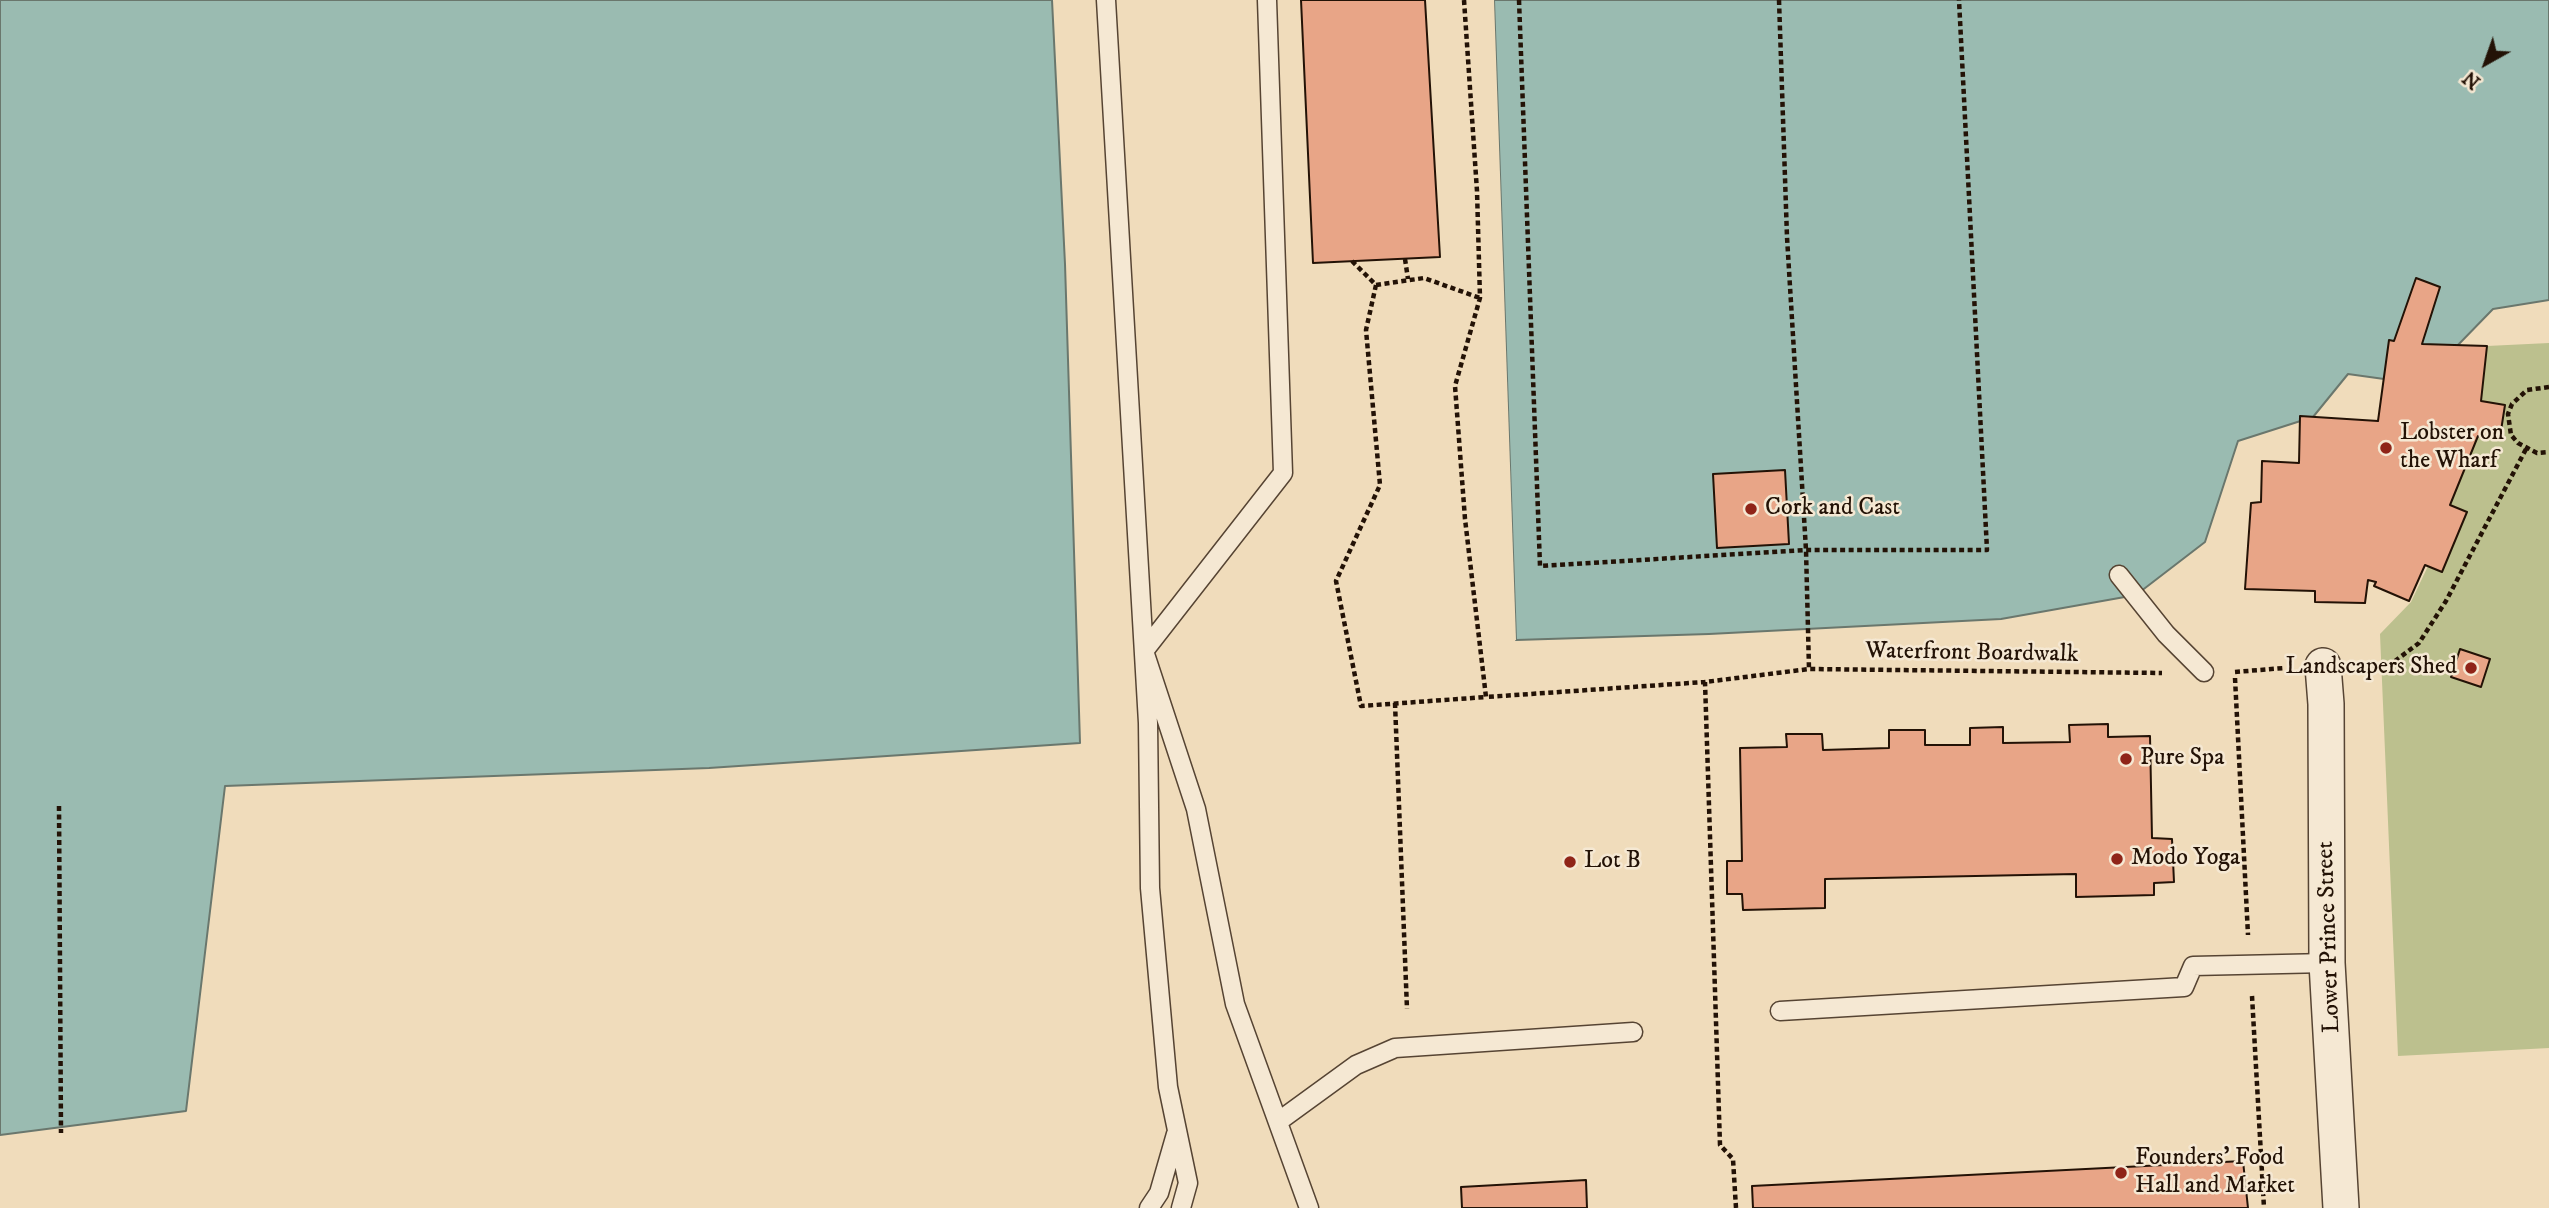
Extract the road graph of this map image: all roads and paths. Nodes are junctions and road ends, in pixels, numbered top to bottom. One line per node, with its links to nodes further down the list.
1 (1106, 0): 17 (lane)
2 (1267, 0): 17 (lane)
3 (1464, 0): 11 (path)
4 (1520, 0): 15 (path)
5 (1779, 0): 15 (path)
6 (1959, 0): 15 (path)
7 (1405, 259): 9 (path)
8 (1352, 261): 10 (path)
9 (1408, 279): 10 (path); 11 (path)
10 (1376, 285): 24 (path, Waterfront Boardwalk)
11 (1480, 298): 23 (path)
12 (2549, 387): 13 (path)
13 (2526, 449): 14 (path); 19 (path)
14 (2549, 452)
15 (1806, 550): 20 (path)
16 (2119, 575): 21 (lane)
17 (1144, 651): 31 (lane); 32 (lane)
18 (2323, 666): 26 (street, Lower Prince Street)
19 (2387, 667)
20 (1809, 669): 21 (path, Waterfront Boardwalk); 22 (path, Waterfront Boardwalk)
21 (2204, 672): 27 (path, Waterfront Boardwalk)
22 (1705, 682): 23 (path, Waterfront Boardwalk); 37 (path)
23 (1486, 697): 24 (path, Waterfront Boardwalk)
24 (1395, 703): 28 (path)
25 (59, 806): 33 (path)
26 (2327, 963): 27 (lane); 39 (street, Lower Prince Street)
27 (2250, 964): 29 (lane); 38 (path, Waterfront Boardwalk)
28 (1407, 1009)
29 (1780, 1010)
30 (1633, 1032): 31 (lane)
31 (1279, 1121): 36 (lane)
32 (1177, 1130): 34 (lane); 35 (lane)
33 (61, 1133)
34 (1149, 1208)
35 (1181, 1208)
36 (1309, 1208)
37 (1736, 1208)
38 (2264, 1208)
39 (2341, 1208)

